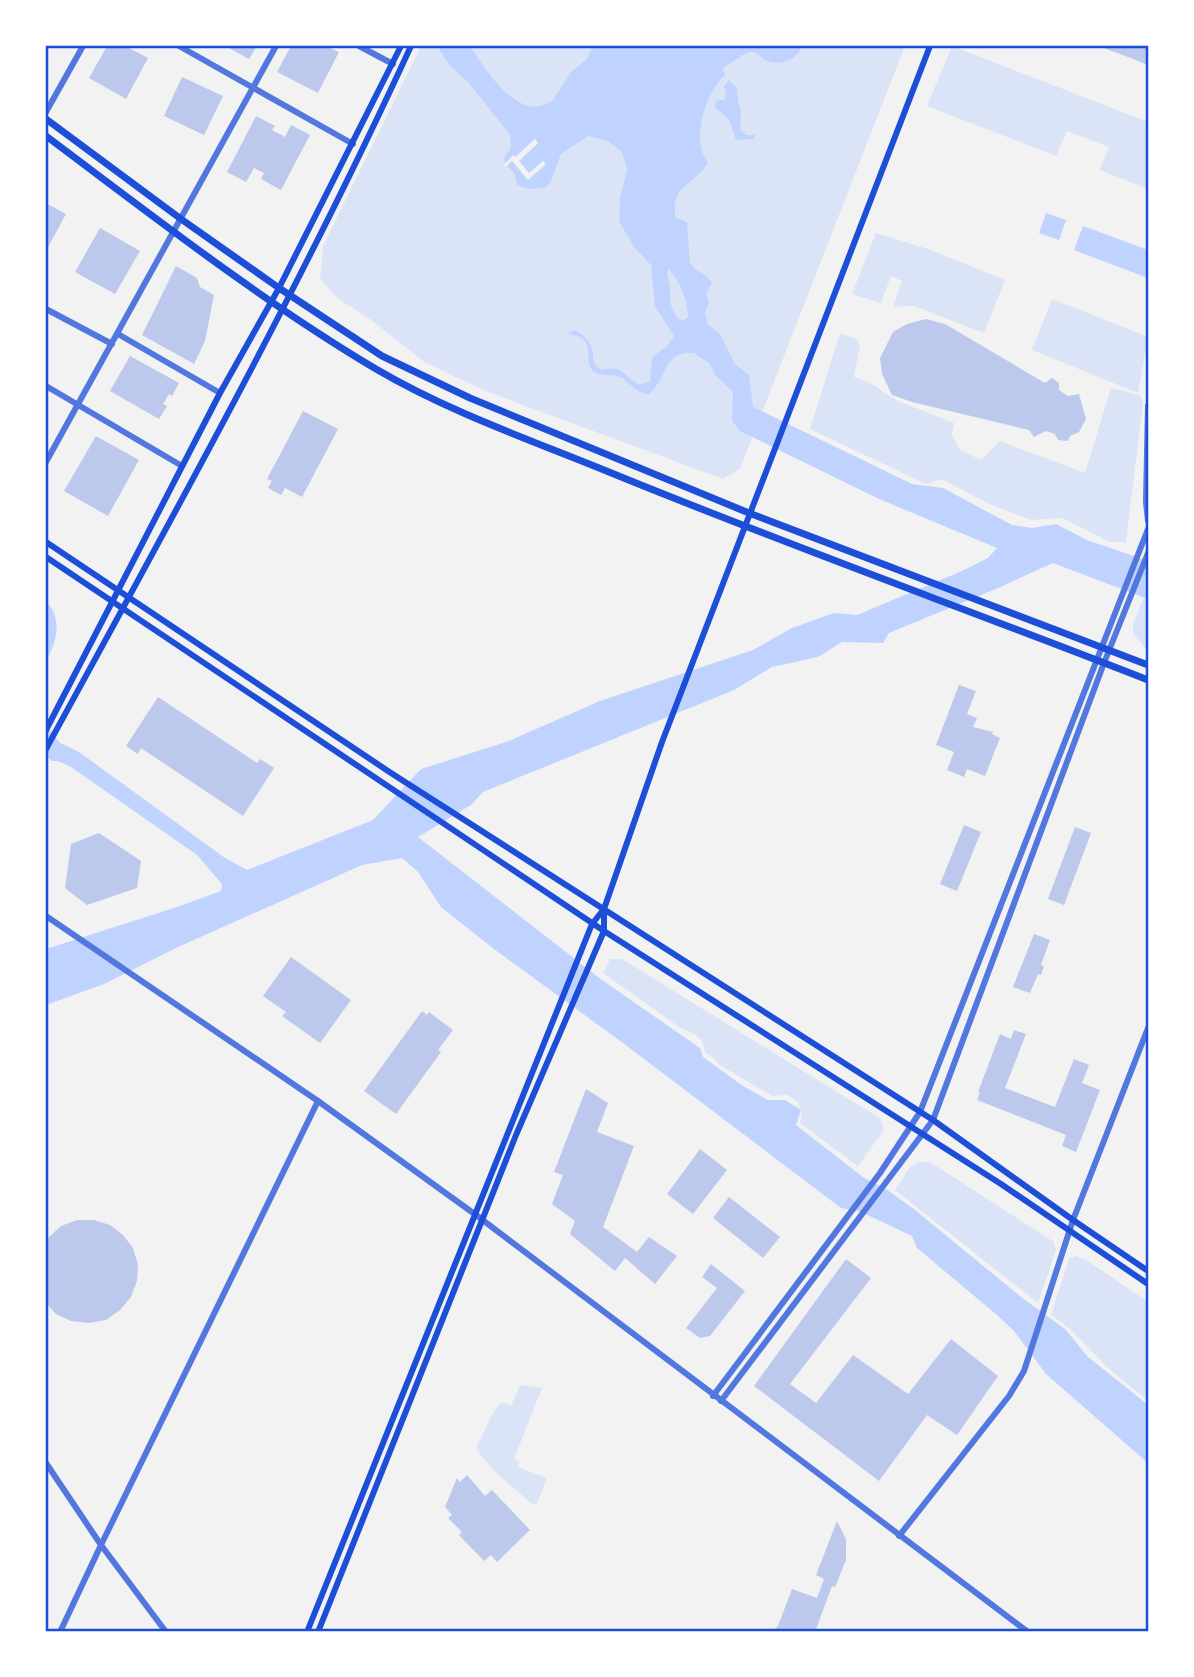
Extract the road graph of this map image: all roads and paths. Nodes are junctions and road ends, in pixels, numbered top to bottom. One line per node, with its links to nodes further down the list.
1 (83, 46): 10 (street)
2 (179, 46): 9 (street)
3 (276, 46): 9 (street)
4 (359, 46): 8 (street)
5 (401, 46): 8 (main road)
6 (411, 46): 17 (main road)
7 (930, 46): 29 (main road)
8 (393, 64): 13 (main road)
9 (253, 87): 13 (street); 14 (street)
10 (46, 112)
11 (46, 118): 14 (main road)
12 (46, 136): 15 (main road)
13 (354, 144): 16 (main road)
14 (181, 219): 15 (street); 16 (main road)
15 (174, 232): 18 (main road); 21 (street)
16 (279, 288): 17 (main road); 18 (main road)
17 (289, 295): 20 (main road); 29 (main road)
18 (272, 302): 20 (main road); 24 (main road)
19 (46, 309): 22 (street)
20 (282, 309): 31 (main road); 37 (main road)
21 (118, 334): 22 (street); 24 (street)
22 (111, 344): 25 (street)
23 (46, 386): 25 (street)
24 (220, 393): 28 (main road)
25 (78, 404): 27 (street); 28 (street)
26 (1149, 406): 30 (street)
27 (46, 462)
28 (182, 466): 36 (main road)
29 (749, 513): 31 (main road); 40 (main road)
30 (1149, 521)
31 (743, 527): 41 (main road); 46 (main road)
32 (1149, 530): 34 (street)
33 (46, 542): 36 (main road)
34 (1145, 554): 40 (street)
35 (46, 557): 38 (main road)
36 (118, 590): 37 (main road); 38 (main road)
37 (129, 598): 39 (main road); 46 (main road)
38 (112, 602): 39 (main road); 44 (main road)
39 (123, 609): 45 (main road); 48 (main road)
40 (1105, 649): 41 (street); 42 (main road)
41 (1100, 661): 43 (main road); 52 (street); 53 (street)
42 (1149, 665)
43 (1149, 680)
44 (46, 730)
45 (46, 749)
46 (604, 909): 48 (main road); 49 (main road); 52 (main road)
47 (46, 916): 51 (street)
48 (592, 924): 49 (main road); 56 (main road)
49 (604, 932): 54 (main road); 56 (main road)
50 (1149, 1028): 57 (street)
51 (318, 1101): 56 (street); 65 (street)
52 (920, 1112): 53 (main road); 54 (street)
53 (933, 1120): 55 (street); 57 (main road)
54 (910, 1126): 55 (main road); 61 (street)
55 (923, 1134): 58 (main road); 62 (street)
56 (479, 1217): 61 (street); 68 (main road); 69 (main road)
57 (1073, 1220): 58 (street); 59 (main road)
58 (1069, 1230): 60 (main road); 64 (street)
59 (1149, 1271)
60 (1149, 1284)
61 (713, 1396): 62 (street)
62 (721, 1401): 64 (street)
63 (46, 1463): 65 (street)
64 (899, 1536): 70 (street)
65 (100, 1545): 66 (street); 67 (street)
66 (60, 1632)
67 (166, 1632)
68 (307, 1632)
69 (318, 1632)
70 (1028, 1632)

